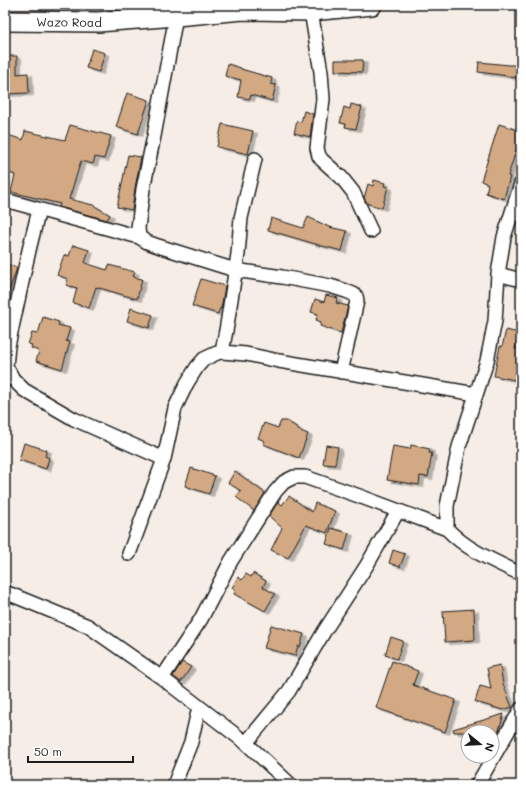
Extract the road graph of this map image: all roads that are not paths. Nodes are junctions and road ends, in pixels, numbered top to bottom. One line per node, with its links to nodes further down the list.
1 (372, 5): 2 (main road, Wazo Road)
2 (311, 11): 3 (main road, Wazo Road); 9 (street)
3 (176, 16): 4 (main road, Wazo Road); 10 (street)
4 (5, 21)
5 (255, 159): 11 (street)
6 (521, 184): 12 (street)
7 (5, 200): 8 (street)
8 (39, 210): 10 (street); 17 (street)
9 (371, 231)
10 (138, 237): 11 (street)
11 (235, 270): 14 (street); 15 (street)
12 (498, 274): 13 (street); 16 (street)
13 (521, 280)
14 (222, 352): 15 (street); 17 (street)
15 (341, 372): 16 (street)
16 (476, 394): 19 (street)
17 (164, 459): 20 (street)
18 (398, 511): 19 (street); 23 (street); 26 (street)
19 (447, 529): 21 (street)
20 (129, 554)
21 (521, 574)
22 (5, 592): 23 (street)
23 (162, 678): 24 (street)
24 (199, 707): 26 (street); 27 (street)
25 (521, 709): 29 (street)
26 (246, 743): 28 (street)
27 (174, 785)
28 (291, 785)
29 (477, 785)

